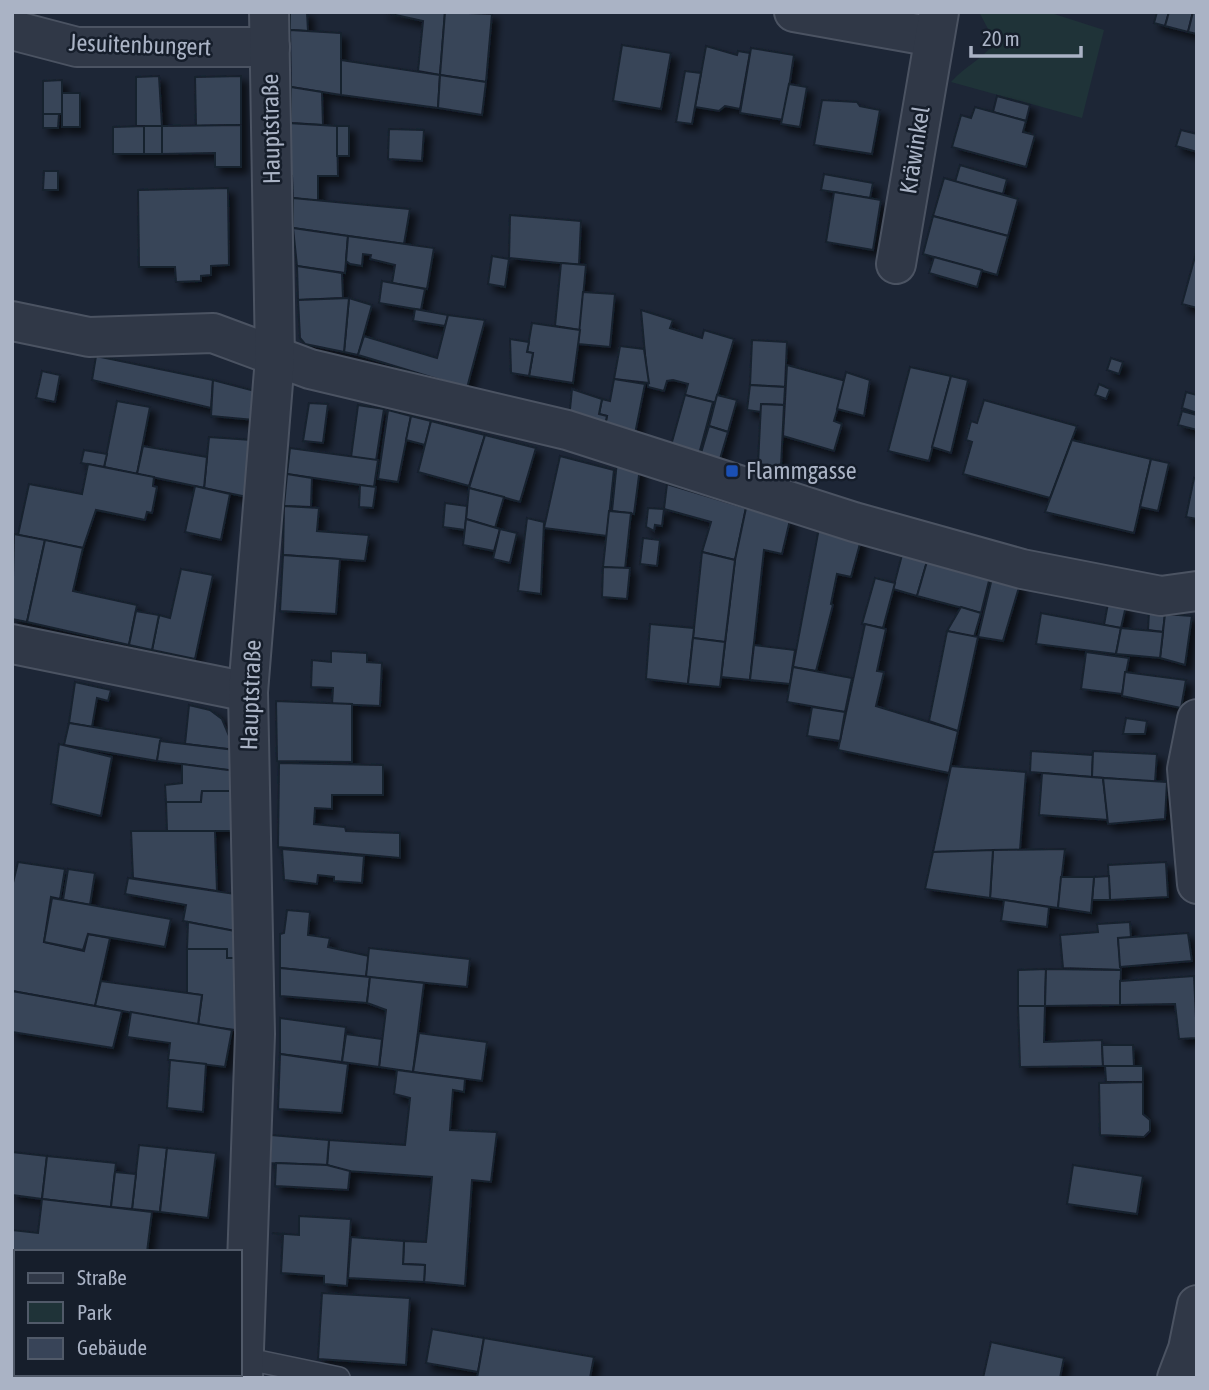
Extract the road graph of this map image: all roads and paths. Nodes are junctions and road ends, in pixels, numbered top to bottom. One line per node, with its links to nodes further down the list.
1 (794, 12): 2 (street, Kräwinkel)
2 (936, 24): 5 (street, Kräwinkel)
3 (12, 30): 4 (street, Jesuitenbungert)
4 (270, 30): 7 (street, Hauptstraße)
5 (896, 264)
6 (12, 321): 7 (street)
7 (275, 358): 8 (street); 10 (street, Hauptstraße)
8 (1197, 591)
9 (12, 644): 10 (street)
10 (248, 692): 15 (street, Hauptstraße)
11 (1197, 719): 12 (street)
12 (1197, 884)
13 (1197, 1305): 14 (street)
14 (1187, 1360)
15 (243, 1368): 16 (lane)
16 (339, 1378)

